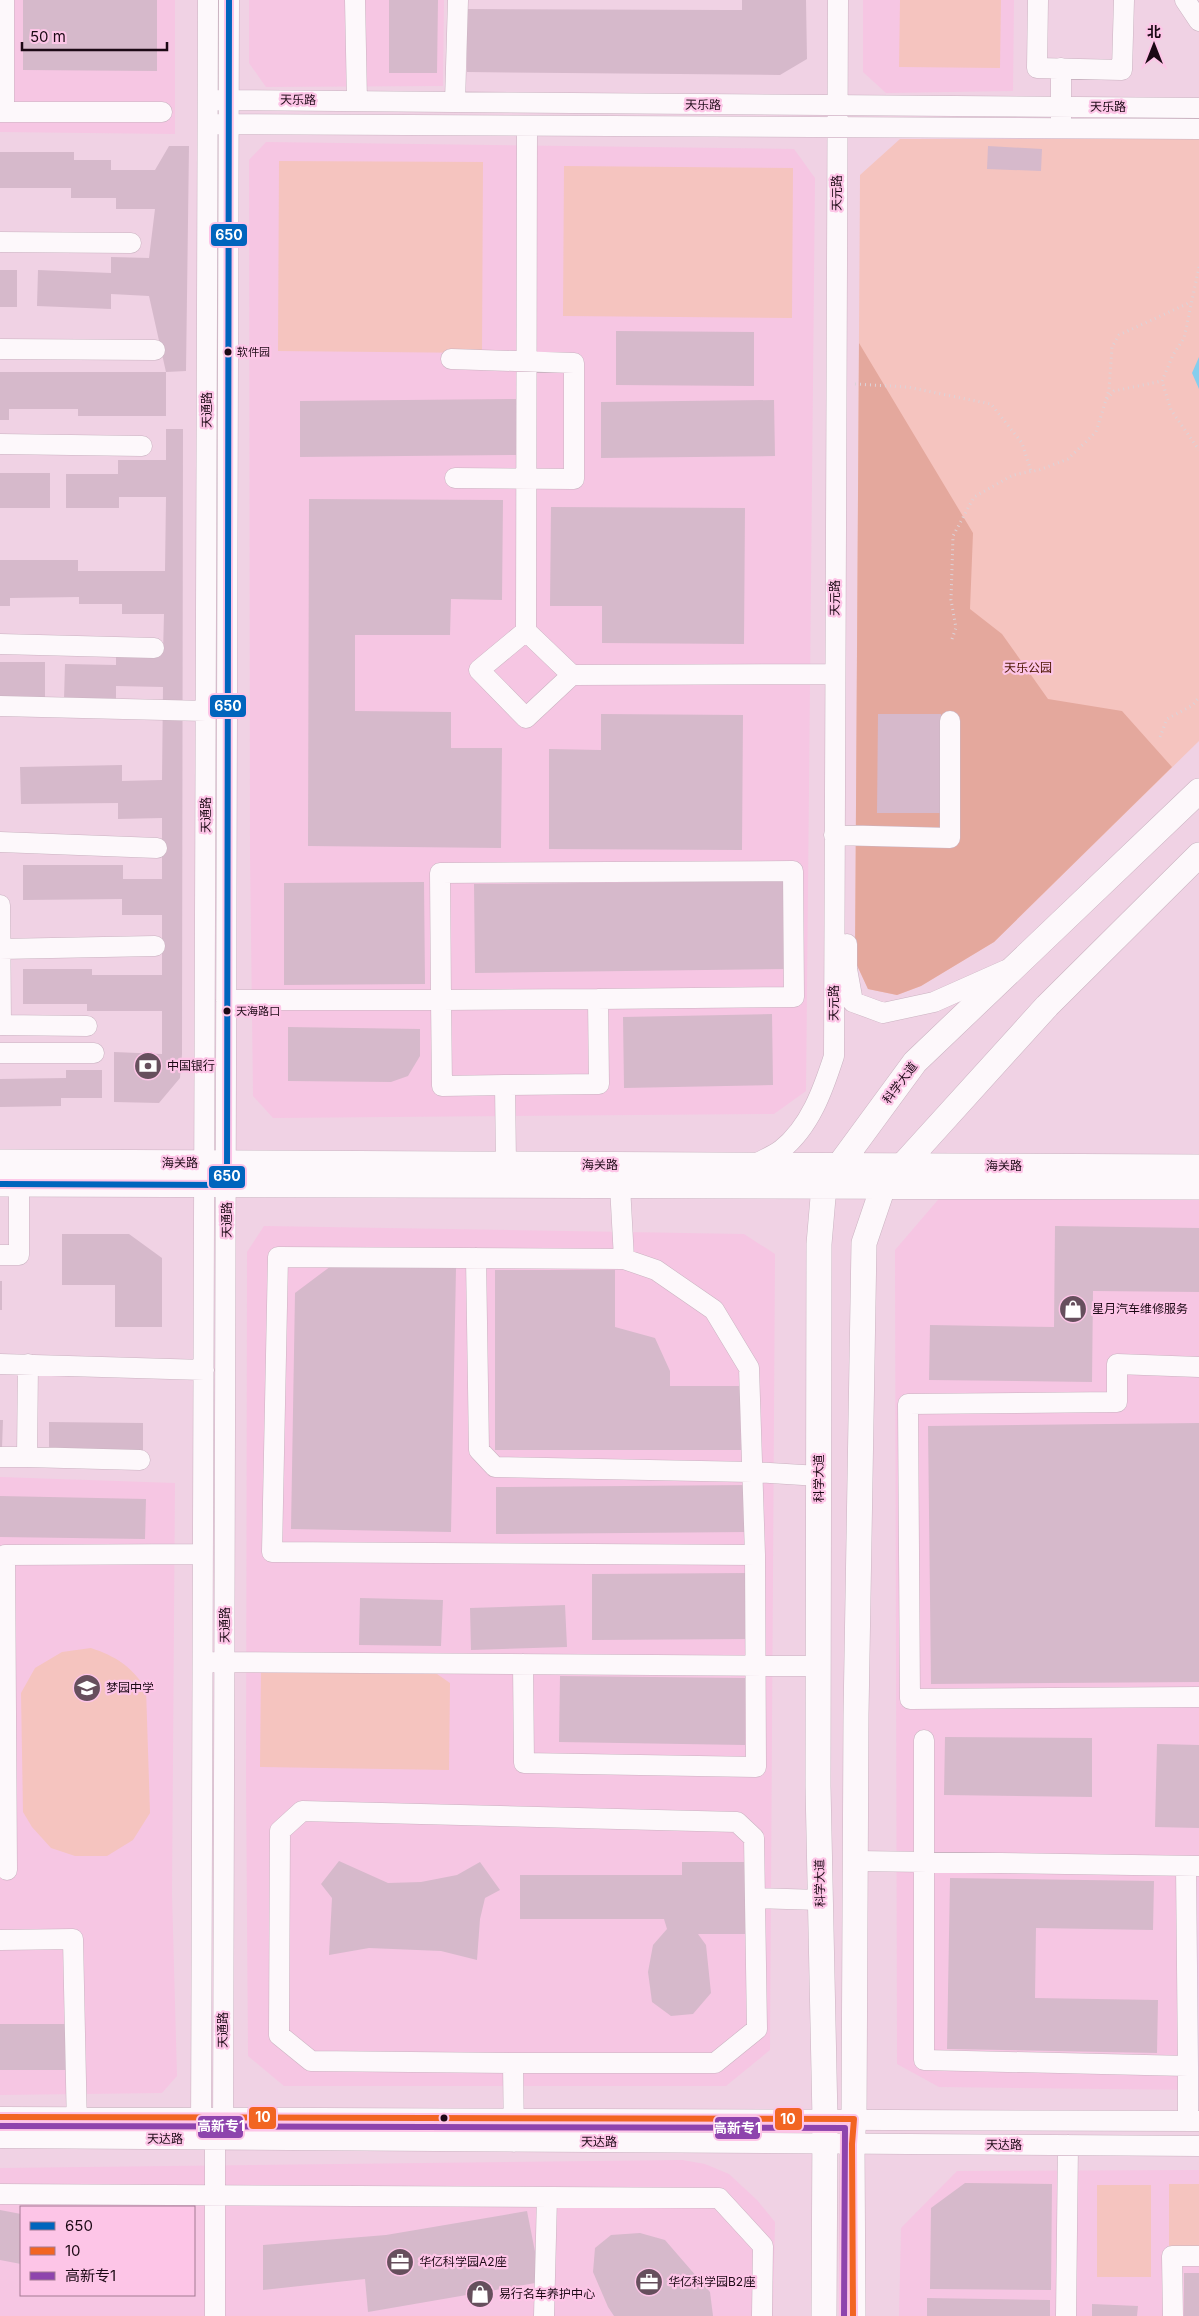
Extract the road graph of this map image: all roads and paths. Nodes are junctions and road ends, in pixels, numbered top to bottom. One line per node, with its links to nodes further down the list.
1 (4, 0): 20 (street)
2 (208, 0): 14 (street, 天通路)
3 (229, 0): 13 (street, 天通路)
4 (355, 0): 15 (street)
5 (458, 0): 16 (street)
6 (838, 0): 17 (street, 天元路)
7 (851, 0): 17 (street, 天元路)
8 (1038, 0): 12 (street)
9 (1124, 0): 12 (street)
10 (1186, 0): 11 (street)
11 (1199, 21)
12 (1061, 68): 18 (street)
13 (228, 99): 14 (street, 天乐路); 15 (street, 天乐路); 23 (street, 天通路)
14 (208, 100): 22 (street, 天通路)
15 (357, 101): 16 (street, 天乐路)
16 (456, 102): 17 (street, 天乐路)
17 (845, 106): 18 (street, 天乐路); 25 (street, 天元路)
18 (1062, 107): 19 (street, 天乐路); 26 (street)
19 (1199, 108)
20 (2, 112): 21 (street)
21 (162, 112)
22 (208, 124): 23 (street, 天乐路); 53 (street, 天通路)
23 (228, 125): 24 (street, 天乐路); 66 (street, 天通路)
24 (527, 126): 25 (street, 天乐路); 35 (street)
25 (844, 127): 26 (street, 天乐路); 37 (street, 天元路); 49 (street, 天元路)
26 (1061, 128): 27 (street, 天乐路)
27 (1199, 129)
28 (0, 242): 29 (street)
29 (131, 243)
30 (1199, 267): 31 (path)
31 (1191, 302): 36 (path); 38 (path)
32 (0, 349): 33 (street)
33 (155, 350)
34 (451, 359): 35 (street)
35 (526, 361): 44 (street); 44 (street)
36 (1162, 381): 38 (path); 41 (path)
37 (850, 384): 42 (path); 57 (street, 天元路)
38 (1105, 401): 42 (path)
39 (0, 444): 40 (street)
40 (142, 446)
41 (1199, 450)
42 (1031, 471): 46 (path)
43 (455, 478): 44 (street)
44 (526, 478): 45 (street)
45 (526, 631): 50 (street); 50 (street)
46 (952, 639)
47 (0, 644): 48 (street)
48 (154, 648)
49 (835, 674): 50 (street); 57 (street, 天元路)
50 (572, 675)
51 (1199, 697): 55 (path)
52 (0, 706): 53 (street)
53 (206, 711): 78 (street, 天通路)
54 (950, 721): 57 (street)
55 (1160, 737)
56 (1199, 791): 64 (main road, 科学大道)
57 (841, 835): 64 (street, 天元路); 74 (street, 天元路)
58 (0, 842): 59 (street)
59 (157, 848)
60 (1199, 855): 76 (main road)
61 (0, 905): 63 (street)
62 (155, 946): 63 (street)
63 (0, 949): 68 (street)
64 (1017, 965): 75 (main road, 科学大道)
65 (598, 999): 67 (street); 67 (street); 71 (street)
66 (226, 1000): 67 (street); 78 (street, 天通路)
67 (441, 1000): 71 (street)
68 (87, 1026)
69 (94, 1052): 70 (street)
70 (0, 1053)
71 (505, 1085): 73 (street)
72 (0, 1162): 78 (main road, 海关路)
73 (506, 1164): 74 (main road, 海关路); 78 (main road, 海关路)
74 (754, 1165): 75 (main road, 海关路)
75 (840, 1166): 76 (main road, 海关路); 81 (main road, 科学大道)
76 (904, 1166): 77 (main road, 海关路); 82 (main road)
77 (1199, 1167)
78 (215, 1174): 79 (main road, 海关路); 80 (main road, 海关路); 90 (street, 天通路); 99 (street, 天通路)
79 (10, 1184): 84 (street)
80 (620, 1186): 81 (main road, 海关路); 86 (street)
81 (824, 1186): 82 (main road, 海关路); 95 (main road, 科学大道)
82 (883, 1187): 83 (main road, 海关路); 105 (main road)
83 (1199, 1188)
84 (0, 1255)
85 (476, 1258): 86 (street); 94 (street); 97 (street)
86 (624, 1258): 94 (street)
87 (0, 1364): 88 (street)
88 (28, 1364): 90 (street); 92 (street)
89 (1199, 1367): 103 (street)
90 (204, 1370): 96 (street, 天通路)
91 (0, 1457): 92 (street)
92 (27, 1458): 93 (street)
93 (140, 1460)
94 (752, 1472): 95 (street); 97 (street)
95 (819, 1476): 102 (main road, 科学大道)
96 (203, 1554): 98 (street, 天通路); 108 (street)
97 (754, 1555): 101 (street)
98 (202, 1662): 99 (street); 114 (street, 天通路)
99 (224, 1662): 100 (street); 117 (street, 天通路)
100 (523, 1664): 101 (street); 101 (street)
101 (757, 1666): 102 (street)
102 (818, 1666): 110 (main road, 科学大道)
103 (1199, 1697)
104 (924, 1740): 106 (street)
105 (856, 1862): 106 (street); 120 (main road)
106 (925, 1862): 107 (street); 113 (street)
107 (1192, 1866): 113 (street)
108 (6, 1870)
109 (755, 1898): 110 (street); 112 (street); 112 (street)
110 (820, 1900): 119 (main road, 科学大道)
111 (0, 1940): 116 (street)
112 (513, 2063): 118 (street)
113 (1188, 2066): 121 (street)
114 (201, 2116): 116 (street, 天达路); 117 (street, 天达路); 124 (street, 天通路)
115 (0, 2117): 116 (street, 天达路)
116 (77, 2117): 123 (street)
117 (223, 2117): 118 (street, 天达路); 124 (street, 天通路)
118 (514, 2118): 119 (street, 天达路); 125 (street)
119 (825, 2119): 120 (street, 天达路); 126 (main road, 科学大道)
120 (854, 2119): 121 (street, 天达路); 127 (main road)
121 (1194, 2121)
122 (0, 2138): 123 (street, 天达路)
123 (77, 2138): 124 (street, 天达路)
124 (213, 2139): 125 (street, 天达路); 131 (street)
125 (514, 2142): 126 (street, 天达路)
126 (824, 2144): 127 (street, 天达路); 137 (main road, 科学大道)
127 (852, 2144): 128 (street, 天达路); 138 (main road)
128 (1068, 2145): 129 (street, 天达路); 139 (street)
129 (1199, 2146)
130 (0, 2194): 131 (street)
131 (215, 2197): 132 (street); 134 (street)
132 (547, 2197): 135 (street); 136 (street)
133 (1199, 2256): 140 (street)
134 (216, 2316)
135 (544, 2316)
136 (762, 2316)
137 (824, 2316)
138 (852, 2316)
139 (1066, 2316)
140 (1173, 2316)

